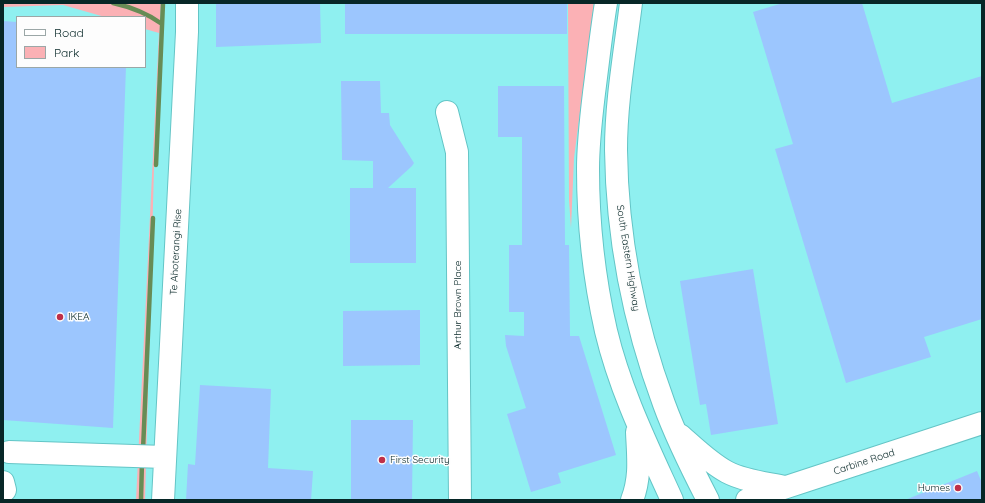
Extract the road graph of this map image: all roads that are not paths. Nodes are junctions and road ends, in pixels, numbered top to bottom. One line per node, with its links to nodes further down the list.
1 (187, 3): 9 (main road, Te Ahoterangi Rise)
2 (606, 3): 5 (main road)
3 (631, 3): 7 (main road, South Eastern Highway)
4 (447, 112): 12 (main road, Arthur Brown Place)
5 (636, 419): 13 (main road); 14 (main road)
6 (982, 423): 10 (main road, Carbine Road)
7 (675, 430): 10 (main road); 15 (main road, South Eastern Highway)
8 (5, 452): 9 (main road)
9 (146, 456): 11 (main road, Te Ahoterangi Rise)
10 (786, 487): 16 (main road, Carbine Road)
11 (163, 500)
12 (460, 500)
13 (632, 500)
14 (672, 500)
15 (708, 500)
16 (747, 500)

